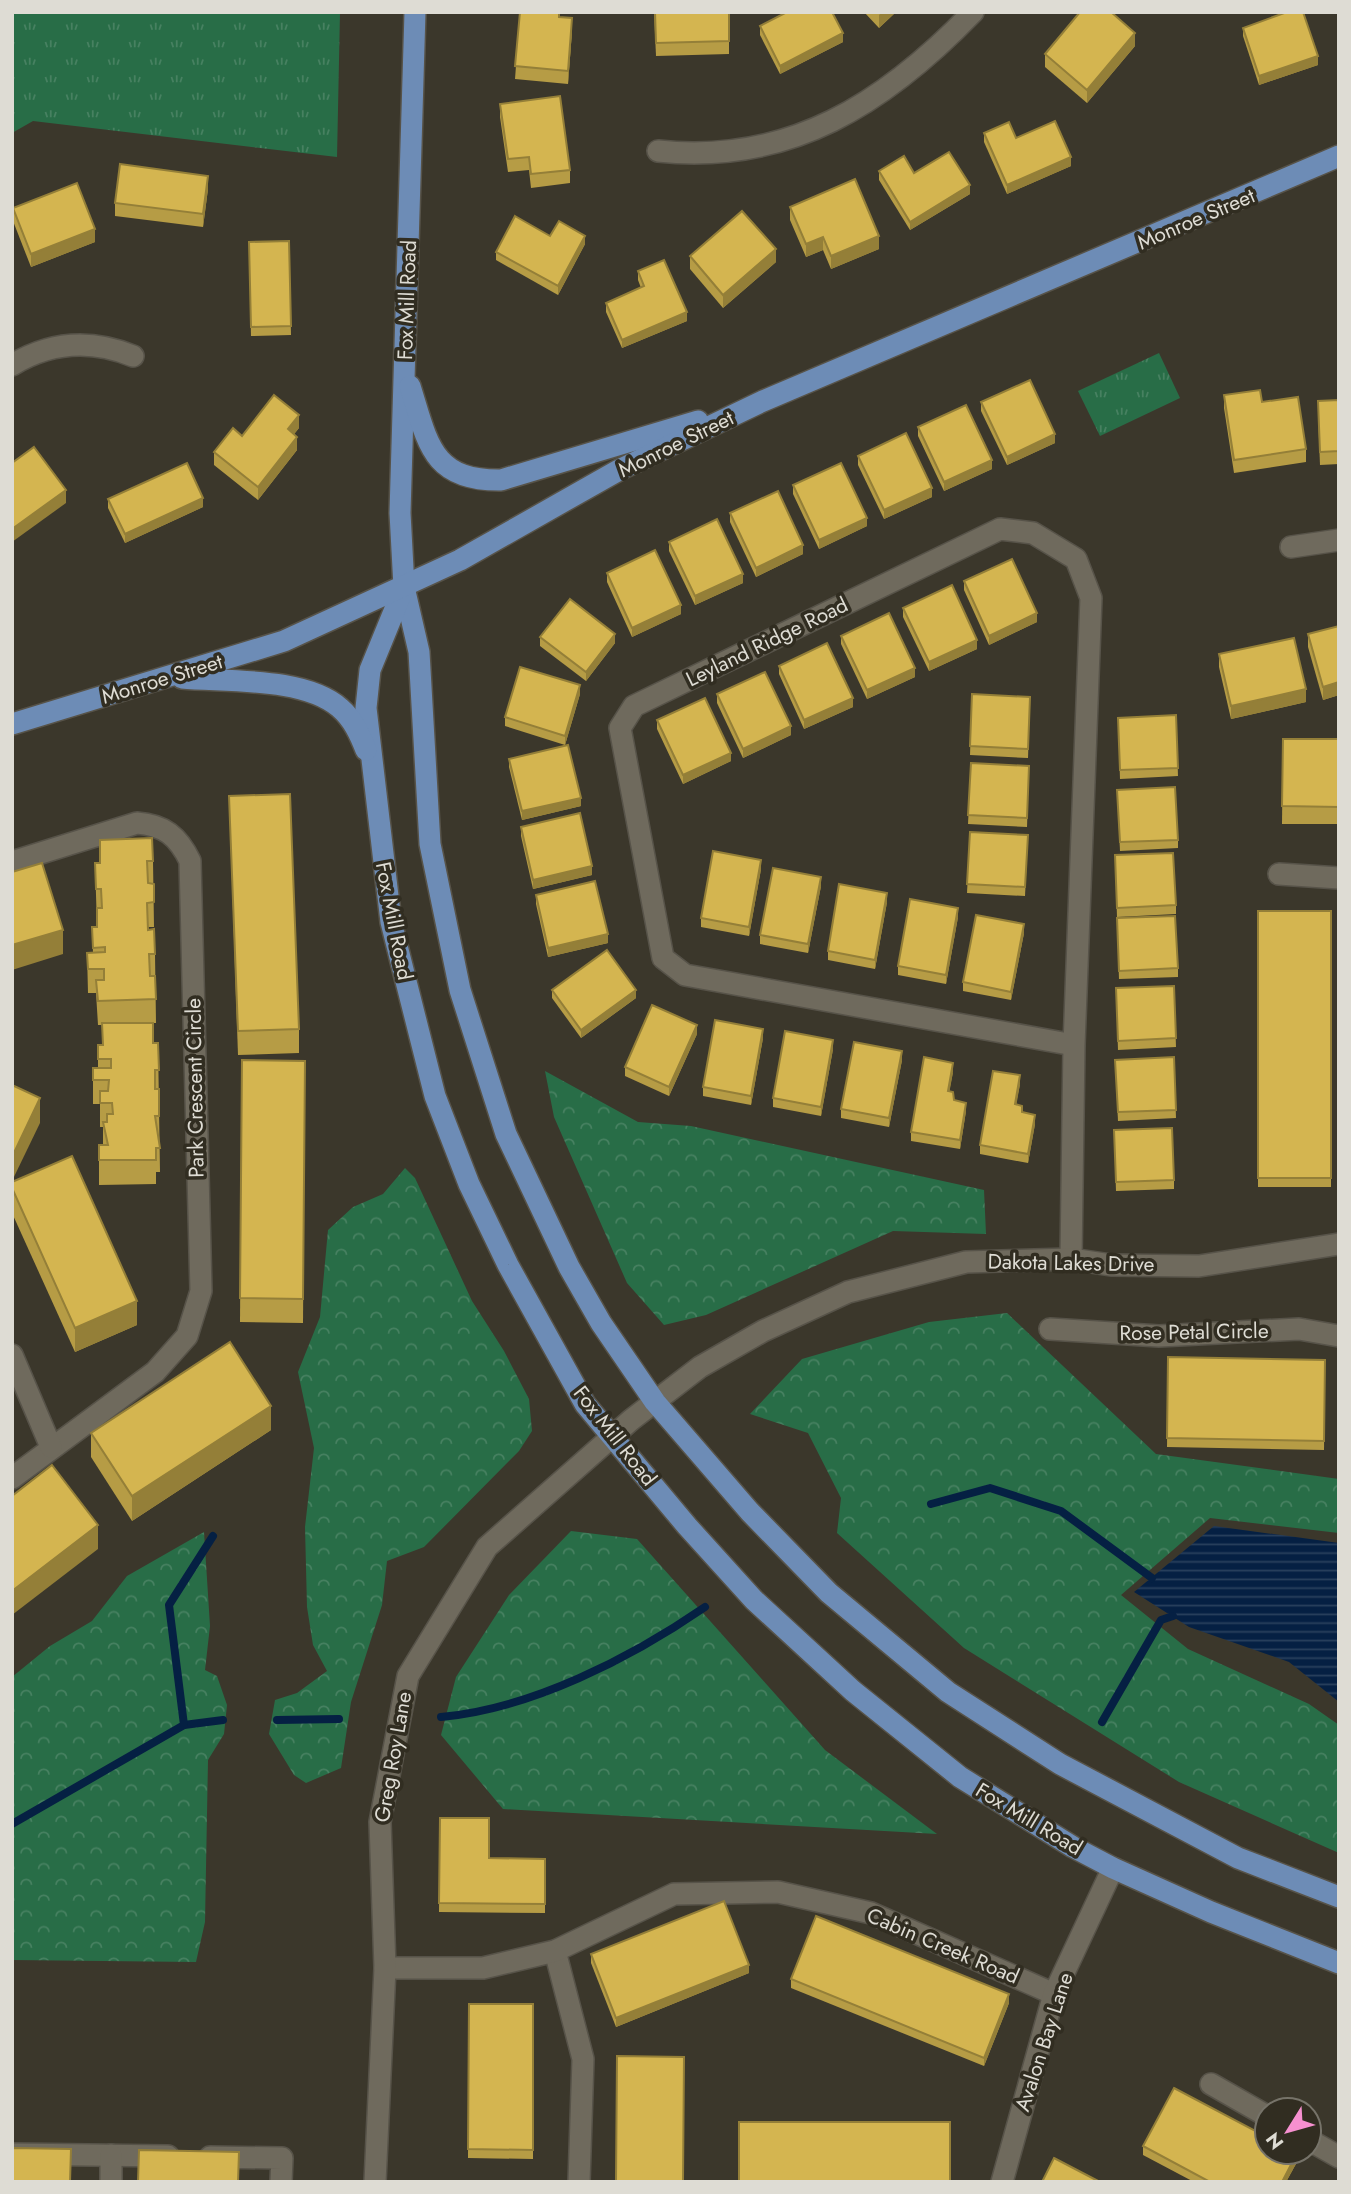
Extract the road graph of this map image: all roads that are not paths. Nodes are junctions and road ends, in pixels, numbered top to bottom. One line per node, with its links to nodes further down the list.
1 (415, 12): 7 (main road, Fox Mill Road)
2 (973, 12): 3 (street)
3 (659, 150)
4 (1339, 156): 8 (main road, Monroe Street)
5 (133, 356): 6 (street)
6 (12, 365)
7 (405, 371): 8 (main road); 11 (main road, Fox Mill Road)
8 (763, 401): 11 (main road, Monroe Street)
9 (1339, 540): 10 (street)
10 (1292, 547)
11 (404, 587): 12 (main road, Monroe Street); 14 (main road, Fox Mill Road); 24 (main road, Fox Mill Road)
12 (170, 677): 13 (main road, Monroe Street); 14 (main road)
13 (12, 724)
14 (372, 761): 26 (main road, Fox Mill Road)
15 (12, 862): 27 (street, Park Crescent Circle)
16 (1279, 874): 17 (street)
17 (1339, 878)
18 (1074, 1045): 18 (street, Leyland Ridge Road); 20 (street, Leyland Ridge Road)
19 (1339, 1244): 20 (street, Dakota Lakes Drive)
20 (1070, 1259): 24 (street, Dakota Lakes Drive)
21 (1050, 1329): 22 (street, Rose Petal Circle)
22 (1339, 1336)
23 (12, 1355): 27 (street)
24 (655, 1402): 25 (street, Dakota Lakes Drive); 30 (main road, Fox Mill Road)
25 (631, 1420): 26 (street, Greg Roy Lane)
26 (612, 1436): 29 (main road, Fox Mill Road); 33 (street, Greg Roy Lane)
27 (51, 1447): 28 (street, Park Crescent Circle)
28 (12, 1478)
29 (1113, 1868): 32 (main road, Fox Mill Road); 34 (street, Avalon Bay Lane)
30 (1339, 1898)
31 (555, 1951): 33 (street, Cabin Creek Road); 34 (street, Cabin Creek Road); 44 (street)
32 (1339, 1963)
33 (385, 1968): 43 (street, Greg Roy Lane)
34 (1054, 1994): 45 (street, Avalon Bay Lane)
35 (1211, 2084): 36 (street)
36 (1253, 2108)
37 (1323, 2148): 40 (street)
38 (12, 2154): 39 (street)
39 (111, 2155): 41 (street); 42 (street)
40 (1339, 2157)
41 (111, 2182)
42 (281, 2182)
43 (375, 2182)
44 (579, 2182)
45 (1002, 2182)

